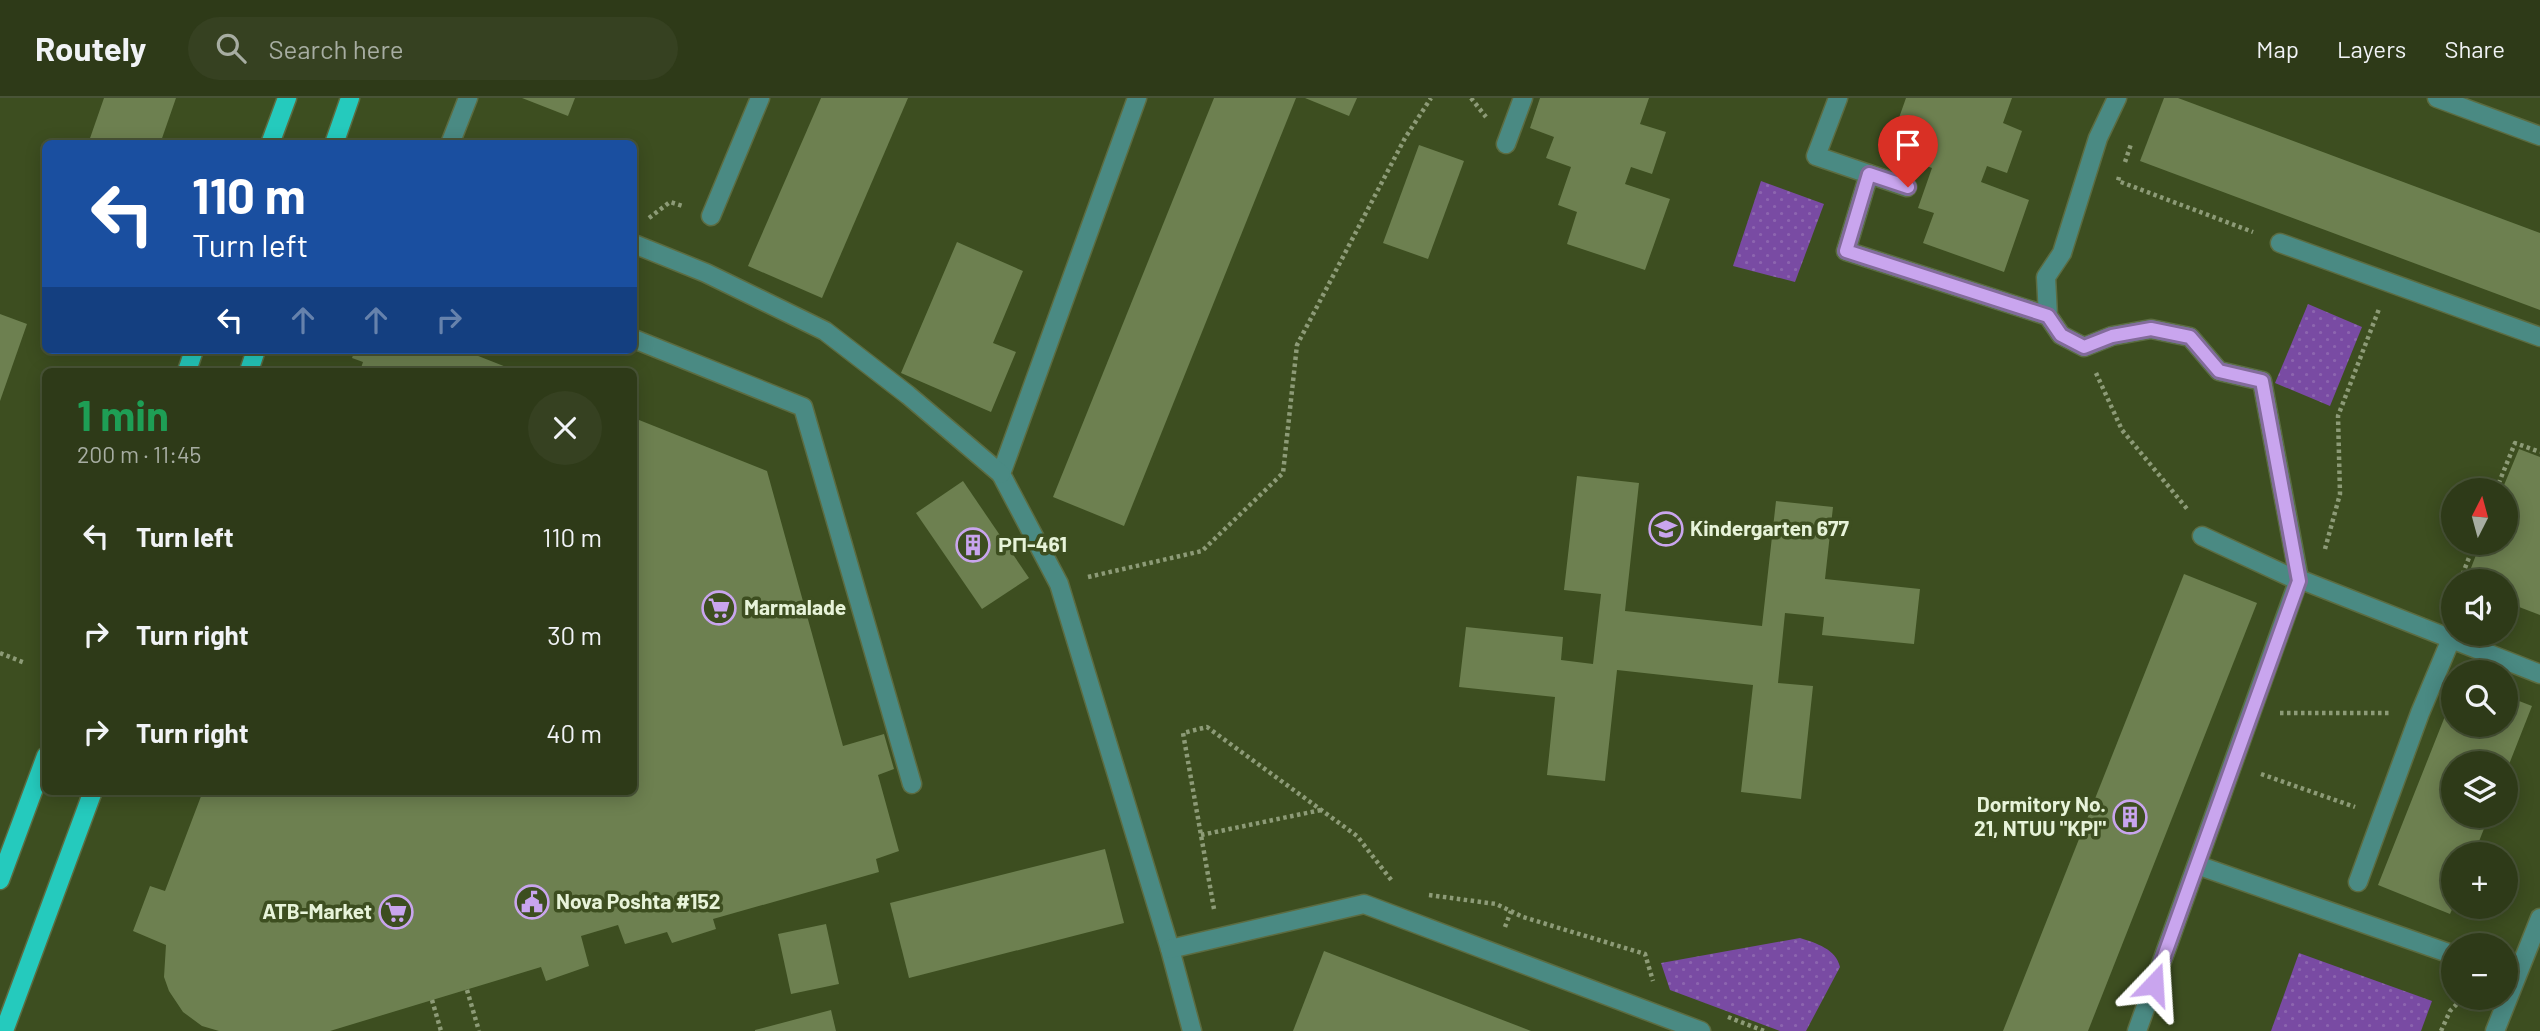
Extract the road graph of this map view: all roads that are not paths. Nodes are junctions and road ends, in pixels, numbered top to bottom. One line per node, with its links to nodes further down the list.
1 (287, 98): 11 (main road)
2 (351, 98): 12 (main road)
3 (468, 98): 13 (street)
4 (760, 98): 17 (street)
5 (1137, 98): 23 (street)
6 (1523, 98): 14 (street)
7 (1838, 98): 15 (street)
8 (2117, 98): 20 (street)
9 (2437, 98): 10 (street)
10 (2540, 136)
11 (271, 140)
12 (335, 140)
13 (452, 140)
14 (1506, 144)
15 (1869, 174): 16 (street); 20 (street)
16 (1908, 187)
17 (711, 216)
18 (2280, 243): 21 (street)
19 (637, 245): 23 (street)
20 (2048, 316): 25 (street)
21 (2540, 337)
22 (637, 340): 31 (street)
23 (1001, 474): 37 (street)
24 (2210, 540): 25 (street)
25 (2299, 580): 26 (street); 33 (street)
26 (2441, 635)
27 (2448, 646): 35 (street)
28 (2469, 646): 29 (street)
29 (2540, 674)
30 (42, 767): 34 (main road)
31 (912, 785)
32 (92, 795): 41 (main road)
33 (2197, 865): 38 (street); 44 (street)
34 (0, 880)
35 (2358, 882)
36 (2540, 918): 39 (street)
37 (1170, 949): 42 (street); 43 (street)
38 (2441, 951)
39 (2518, 962)
40 (2501, 1010): 45 (street)
41 (4, 1031)
42 (1192, 1031)
43 (1702, 1031)
44 (2137, 1031)
45 (2495, 1031)

